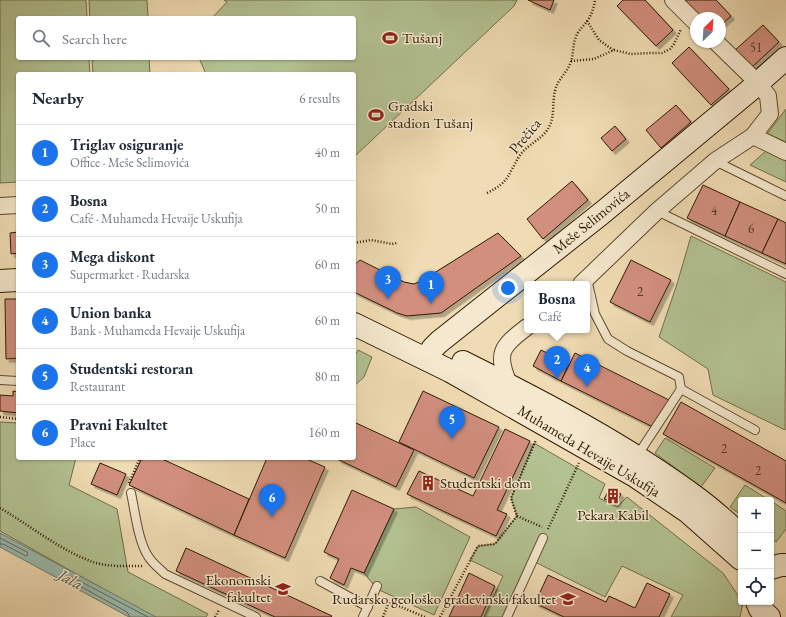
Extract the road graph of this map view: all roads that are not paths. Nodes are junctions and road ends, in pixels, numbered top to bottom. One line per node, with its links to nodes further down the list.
1 (672, 0): 2 (street)
2 (690, 18)
3 (722, 48): 5 (street)
4 (786, 58): 5 (main road, Meše Selimovića)
5 (758, 83): 6 (street); 23 (main road, Meše Selimovića)
6 (753, 136): 7 (street); 8 (street)
7 (786, 152)
8 (716, 161): 9 (lane); 12 (street)
9 (786, 196)
10 (16, 205): 11 (street)
11 (0, 206)
12 (657, 210): 15 (lane); 18 (street)
13 (16, 268): 14 (main road)
14 (0, 269)
15 (786, 274)
16 (16, 280): 17 (main road)
17 (0, 281)
18 (585, 281)
19 (590, 299): 27 (lane)
20 (356, 310): 23 (main road)
21 (356, 325): 23 (main road)
22 (524, 329): 26 (street)
23 (430, 354): 26 (main road, Muhameda Hevaije Uskufija); 33 (main road, Muhameda Hevaije Uskufija)
24 (0, 380): 25 (lane)
25 (16, 381)
26 (510, 386): 31 (main road, Muhameda Hevaije Uskufija)
27 (681, 389): 28 (lane); 29 (lane)
28 (755, 430)
29 (641, 450)
30 (130, 493): 37 (lane)
31 (739, 533)
32 (543, 538): 39 (lane)
33 (738, 556)
34 (320, 581): 36 (lane)
35 (377, 586): 36 (lane)
36 (368, 607): 38 (lane)
37 (256, 617)
38 (363, 617)
39 (507, 617)

